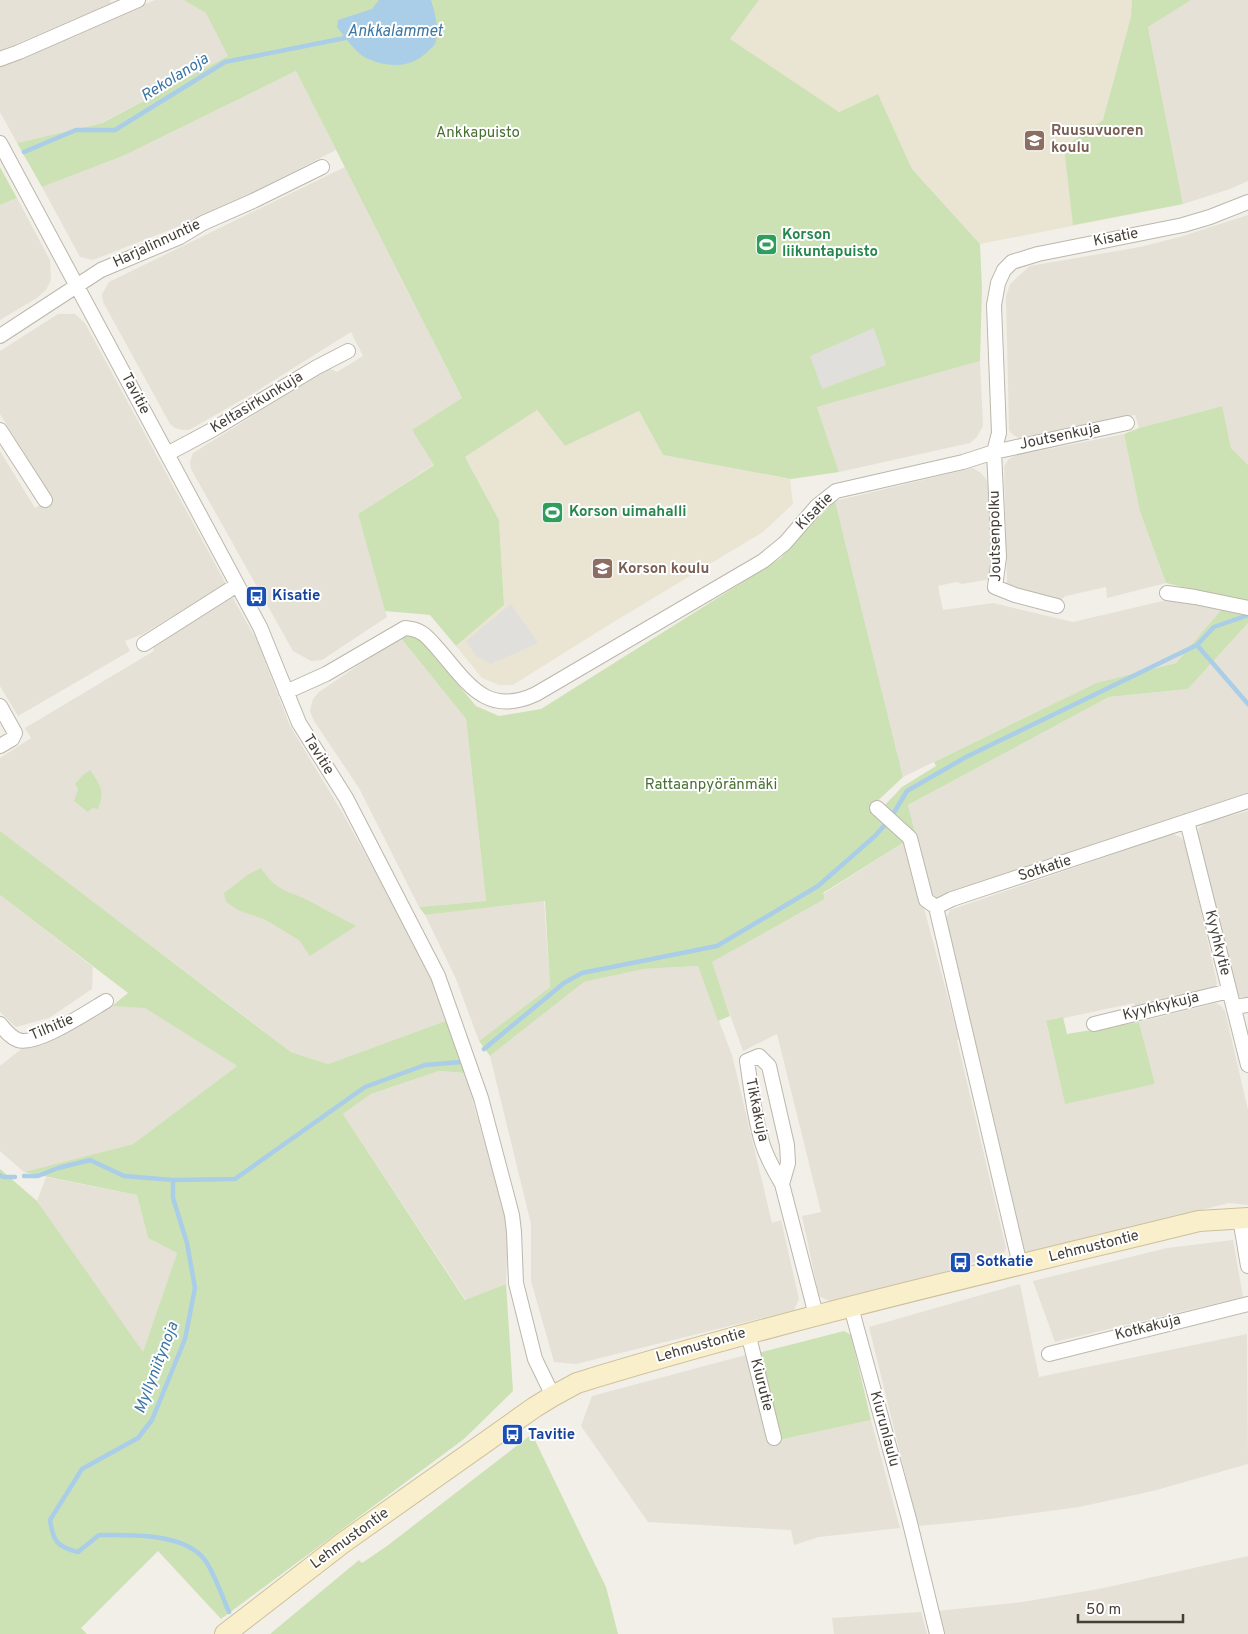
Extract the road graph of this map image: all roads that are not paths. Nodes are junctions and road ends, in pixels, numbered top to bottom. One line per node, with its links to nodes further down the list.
1 (138, 0): 2 (street)
2 (0, 59)
3 (0, 144): 6 (street, Tavitie)
4 (322, 166): 6 (street, Harjalinnuntie)
5 (1248, 202): 11 (street, Kisatie)
6 (77, 287): 7 (street, Harjalinnuntie); 12 (street, Tavitie)
7 (0, 336)
8 (348, 351): 12 (street, Keltasirkunkuja)
9 (1127, 423): 11 (street, Joutsenkuja)
10 (0, 430): 13 (street)
11 (994, 452): 16 (street, Joutsenpolku); 19 (street, Kisatie)
12 (167, 454): 14 (street, Tavitie)
13 (45, 500)
14 (237, 585): 18 (street); 19 (street, Tavitie)
15 (1167, 593): 17 (street)
16 (1058, 606)
17 (1248, 608)
18 (144, 644)
19 (286, 692): 41 (street, Tavitie)
20 (0, 706): 21 (street)
21 (0, 746)
22 (1248, 801): 24 (street, Sotkatie)
23 (877, 808): 25 (street)
24 (1187, 821): 25 (street, Sotkatie); 26 (street, Kyyhkytie)
25 (936, 907): 34 (street)
26 (1229, 991): 28 (street, Kyyhkytie); 30 (street, Kyyhkykuja)
27 (106, 1001): 29 (street, Tilhitie)
28 (1241, 1006): 31 (street, Kyyhkytie)
29 (0, 1024)
30 (1094, 1024)
31 (1248, 1065)
32 (782, 1184): 32 (street, Tikkakuja); 38 (street, Tikkakuja)
33 (1244, 1218): 34 (main road, Lehmustontie); 35 (street)
34 (1020, 1266): 37 (main road, Lehmustontie)
35 (1248, 1266)
36 (1248, 1304): 40 (street, Kotkakuja)
37 (852, 1307): 38 (main road, Lehmustontie); 44 (street, Kiurunlaulu)
38 (816, 1315): 39 (main road, Lehmustontie)
39 (748, 1333): 41 (main road, Lehmustontie); 42 (street, Kiurutie)
40 (1049, 1354)
41 (553, 1396): 43 (main road, Lehmustontie)
42 (774, 1438)
43 (225, 1634)
44 (937, 1634)

